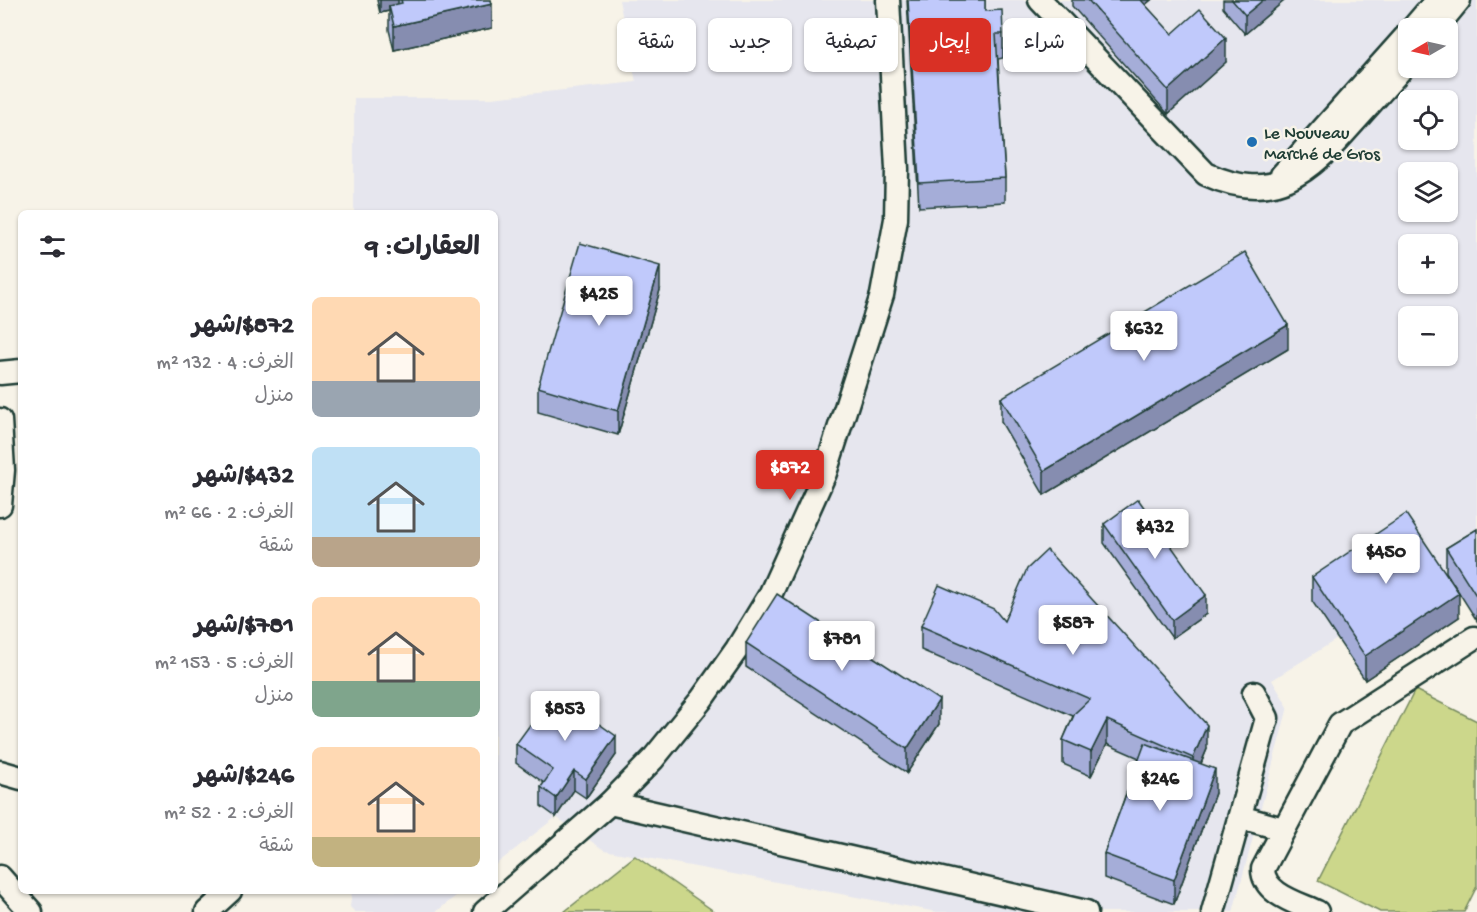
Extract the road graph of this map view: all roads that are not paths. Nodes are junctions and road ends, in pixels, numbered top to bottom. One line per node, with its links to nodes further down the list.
1 (888, 0): 18 (street)
2 (1040, 0): 9 (street)
3 (1437, 0): 5 (street)
4 (1460, 0): 6 (street)
5 (1422, 18)
6 (1445, 18)
7 (1398, 45): 9 (street)
8 (1398, 72): 9 (street)
9 (1273, 185)
10 (18, 371): 11 (street)
11 (0, 373)
12 (0, 420): 13 (street)
13 (0, 505)
14 (1474, 638): 20 (street)
15 (1254, 693): 19 (street)
16 (0, 772): 17 (street)
17 (18, 777)
18 (610, 803): 25 (street); 26 (street)
19 (1240, 818): 20 (street); 27 (street)
20 (1283, 829): 28 (street)
21 (0, 877): 23 (street)
22 (227, 894): 24 (street)
23 (31, 912)
24 (207, 912)
25 (485, 912)
26 (1086, 912)
27 (1213, 912)
28 (1317, 912)

